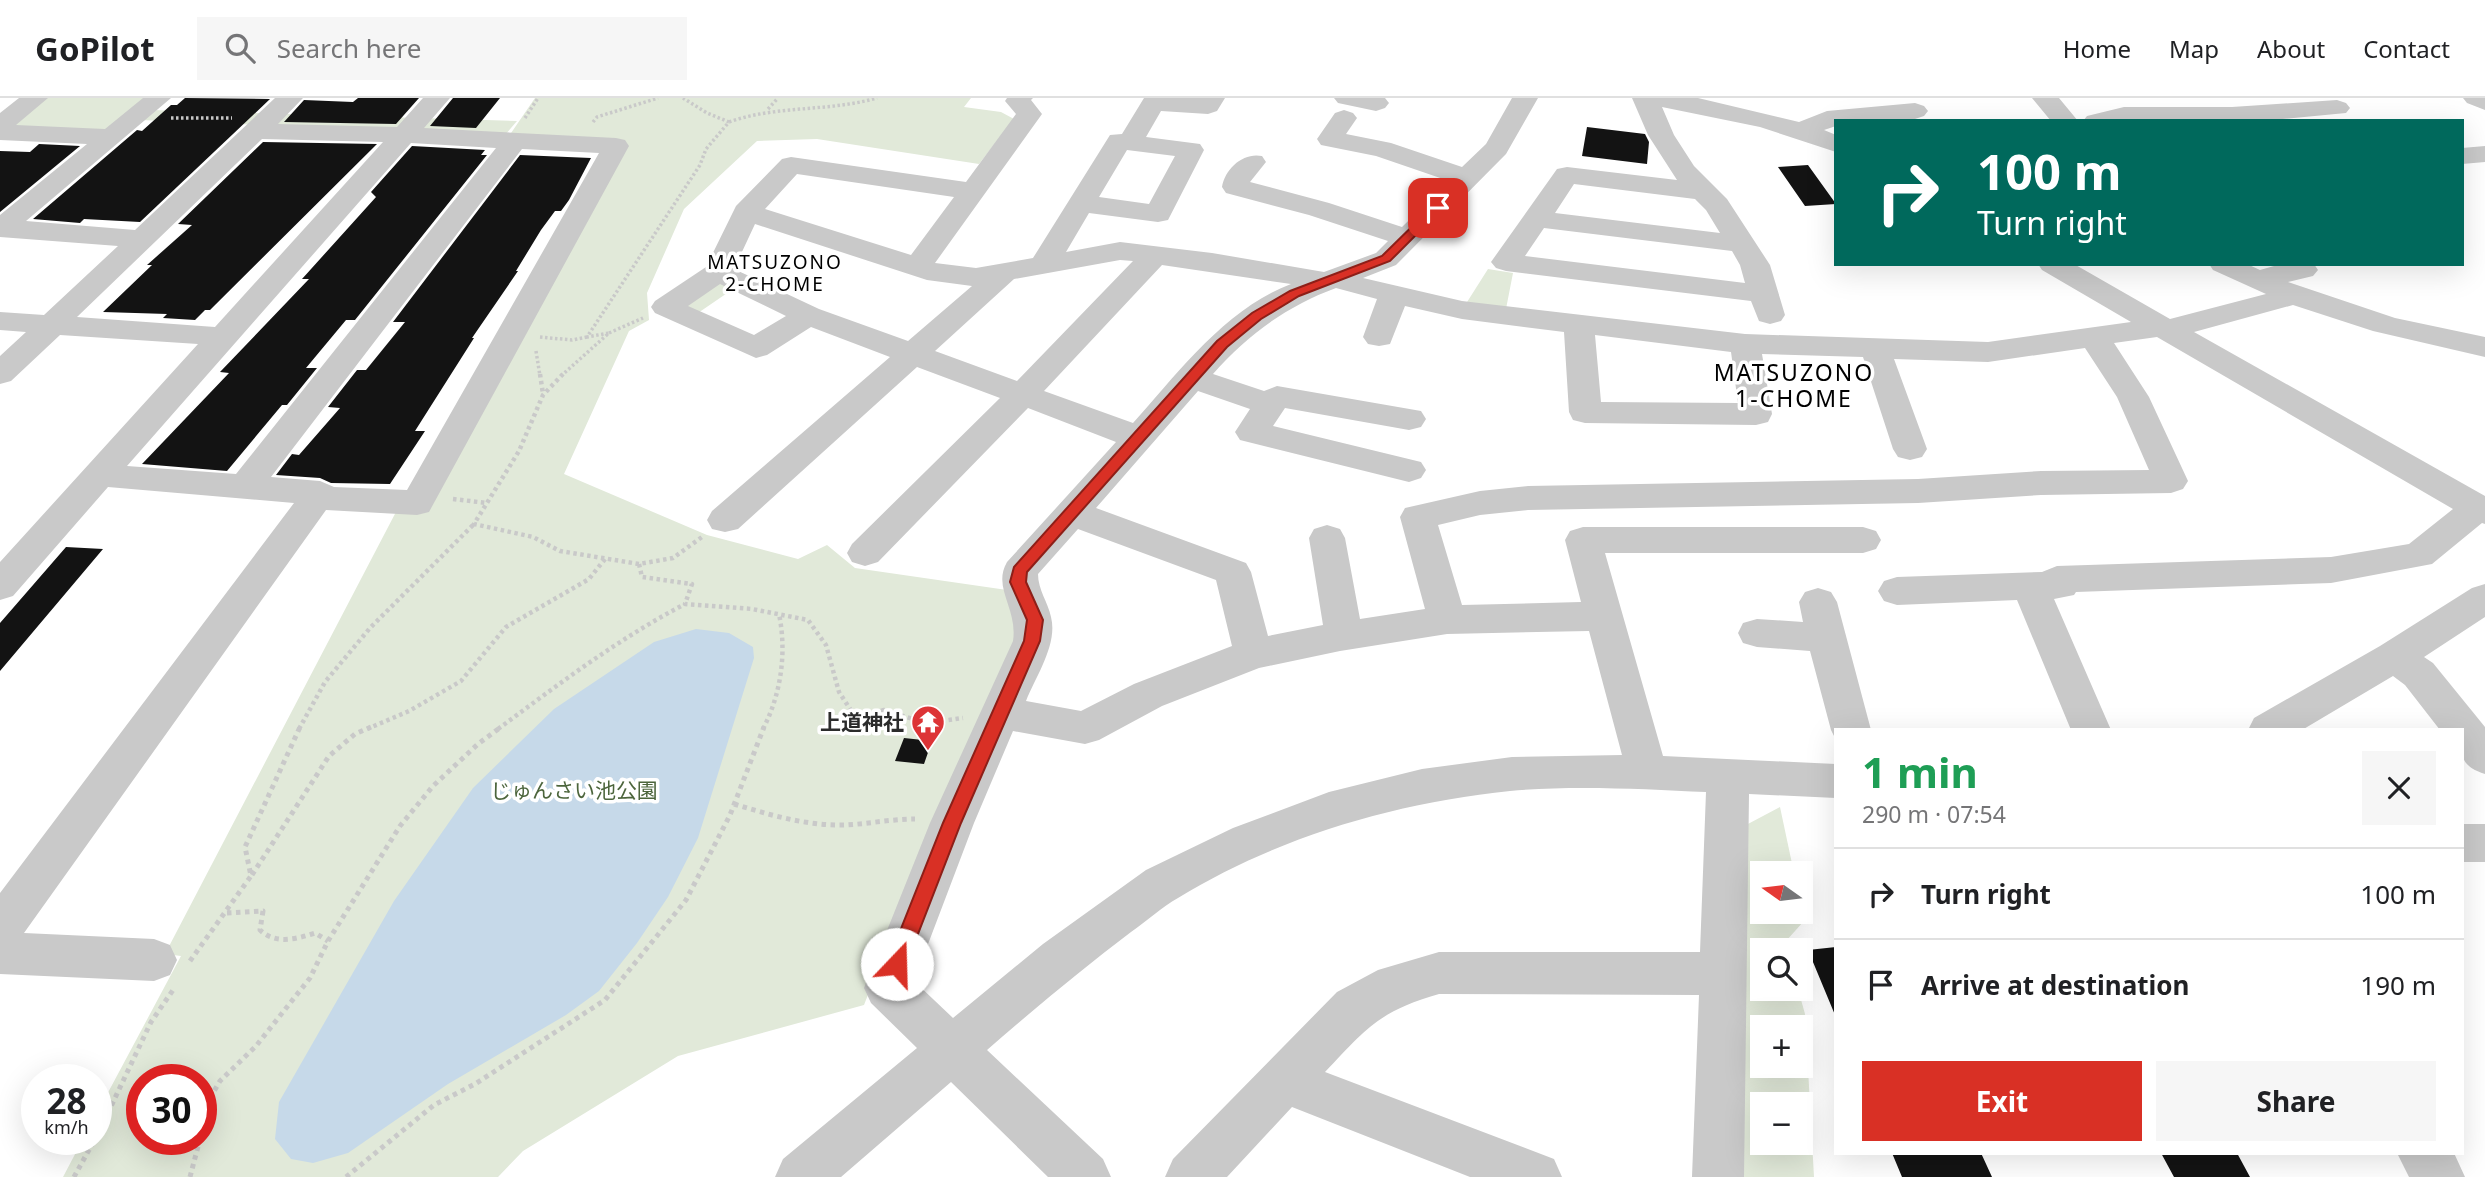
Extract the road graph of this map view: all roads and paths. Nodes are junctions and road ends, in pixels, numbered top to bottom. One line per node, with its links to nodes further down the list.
1 (35, 98): 29 (street)
2 (158, 98): 35 (street)
3 (290, 98): 32 (street)
4 (437, 98): 34 (street)
5 (658, 98): 30 (path)
6 (683, 98): 28 (path)
7 (778, 98): 22 (path)
8 (877, 98): 22 (path)
9 (1020, 98): 43 (street)
10 (1213, 98): 17 (street)
11 (1525, 98): 42 (street)
12 (1646, 98): 44 (street)
13 (1652, 98): 31 (street)
14 (2045, 98): 26 (street)
15 (2476, 98): 18 (street)
16 (1798, 100): 25 (street)
17 (1152, 101): 37 (street)
18 (2485, 102)
19 (1376, 103): 20 (street)
20 (1346, 108): 42 (street)
21 (2337, 108): 24 (street)
22 (767, 109): 28 (path)
23 (1916, 110): 25 (street)
24 (2160, 118): 27 (street)
25 (1827, 119): 31 (street)
26 (2063, 119)
27 (2105, 119)
28 (729, 122): 75 (path)
29 (0, 125)
30 (591, 125)
31 (1802, 130): 38 (street)
32 (254, 131): 34 (street); 50 (street)
33 (0, 132): 35 (street)
34 (403, 135): 36 (street); 73 (street)
35 (112, 137): 48 (street)
36 (515, 141): 91 (street); 92 (street)
37 (1130, 142): 45 (street); 45 (street)
38 (1834, 143)
39 (2485, 154): 40 (street)
40 (2464, 156)
41 (1254, 162): 49 (street)
42 (1467, 178): 49 (street)
43 (973, 191): 46 (street); 56 (street)
44 (1705, 192): 47 (street); 51 (street)
45 (1080, 203): 57 (street)
46 (746, 212): 56 (street); 58 (street)
47 (1536, 219): 51 (street); 62 (street)
48 (0, 228): 50 (street)
49 (1408, 238): 60 (street)
50 (141, 239): 69 (street)
51 (1742, 244): 62 (street)
52 (1156, 254): 57 (street); 60 (street); 84 (street)
53 (2056, 266): 70 (street)
54 (2227, 266): 61 (street)
55 (2298, 266): 61 (street)
56 (917, 267): 59 (street)
57 (1043, 267): 59 (street)
58 (718, 272): 65 (street); 66 (street)
59 (1002, 275): 81 (street)
60 (1330, 279): 63 (street); 83 (street)
61 (2255, 280): 64 (street)
62 (1763, 294): 78 (street)
63 (1394, 295): 68 (street); 76 (street)
64 (2293, 296): 70 (street); 79 (street)
65 (666, 307): 66 (street); 71 (path)
66 (808, 315): 81 (street)
67 (0, 321): 69 (street)
68 (1579, 322): 77 (street); 77 (street)
69 (53, 325): 73 (street); 82 (street)
70 (2164, 328): 72 (street); 95 (street)
71 (609, 333): 75 (path); 94 (path)
72 (2093, 336): 80 (street); 111 (street)
73 (226, 337): 90 (street)
74 (535, 337): 75 (path)
75 (587, 337)
76 (1379, 337)
77 (1745, 344): 78 (street)
78 (1780, 344): 80 (street)
79 (2485, 347)
80 (1875, 348): 88 (street)
81 (911, 355): 84 (street); 97 (street)
82 (0, 373)
83 (1191, 378): 85 (street); 87 (street)
84 (1022, 395): 87 (street); 101 (street)
85 (1270, 404): 86 (street); 89 (street)
86 (1409, 419)
87 (1139, 438): 96 (street)
88 (1910, 449)
89 (1409, 470)
90 (99, 475): 91 (street); 104 (street)
91 (245, 487): 92 (street)
92 (317, 498): 132 (street)
93 (442, 498): 94 (path)
94 (487, 503): 98 (path)
95 (2482, 510): 105 (street)
96 (1072, 513): 114 (street); 116 (street)
97 (725, 520): 103 (path)
98 (474, 524): 102 (path); 130 (path)
99 (1328, 538): 113 (street)
100 (1863, 540): 110 (street)
101 (865, 553)
102 (605, 559): 103 (path); 130 (path)
103 (639, 564): 108 (path)
104 (0, 586)
105 (2030, 586): 106 (street); 119 (street)
106 (1897, 591)
107 (2485, 598): 115 (street)
108 (685, 604): 109 (path); 133 (path)
109 (779, 614): 116 (path); 126 (path)
110 (1604, 616): 111 (street); 123 (street)
111 (1447, 620): 113 (street)
112 (1757, 633): 118 (street)
113 (1344, 635): 114 (street)
114 (1253, 654): 116 (street)
115 (2394, 657): 117 (street); 120 (street)
116 (998, 715): 127 (street)
117 (2287, 725)
118 (1850, 728)
119 (2090, 728)
120 (2462, 728)
121 (2464, 731): 122 (street)
122 (2485, 757)
123 (1647, 772): 124 (street); 137 (street)
124 (1728, 776): 125 (street); 136 (street)
125 (1834, 781)
126 (734, 804): 127 (path); 146 (path)
127 (952, 823): 137 (street)
128 (2464, 843): 129 (street)
129 (2485, 843)
130 (251, 876): 131 (path)
131 (226, 913): 133 (path); 135 (path)
132 (0, 929)
133 (328, 941): 139 (path)
134 (0, 953): 135 (street)
135 (173, 970): 140 (path)
136 (1724, 974): 138 (street); 151 (street)
137 (951, 1050): 147 (street); 148 (street)
138 (1283, 1080): 149 (street); 150 (street)
139 (217, 1086)
140 (112, 1109)
141 (86, 1155): 144 (path)
142 (196, 1155): 145 (path)
143 (2424, 1155): 152 (street)
144 (74, 1177)
145 (190, 1177)
146 (346, 1177)
147 (801, 1177)
148 (1085, 1177)
149 (1191, 1177)
150 (1536, 1177)
151 (1718, 1177)
152 (2439, 1177)

